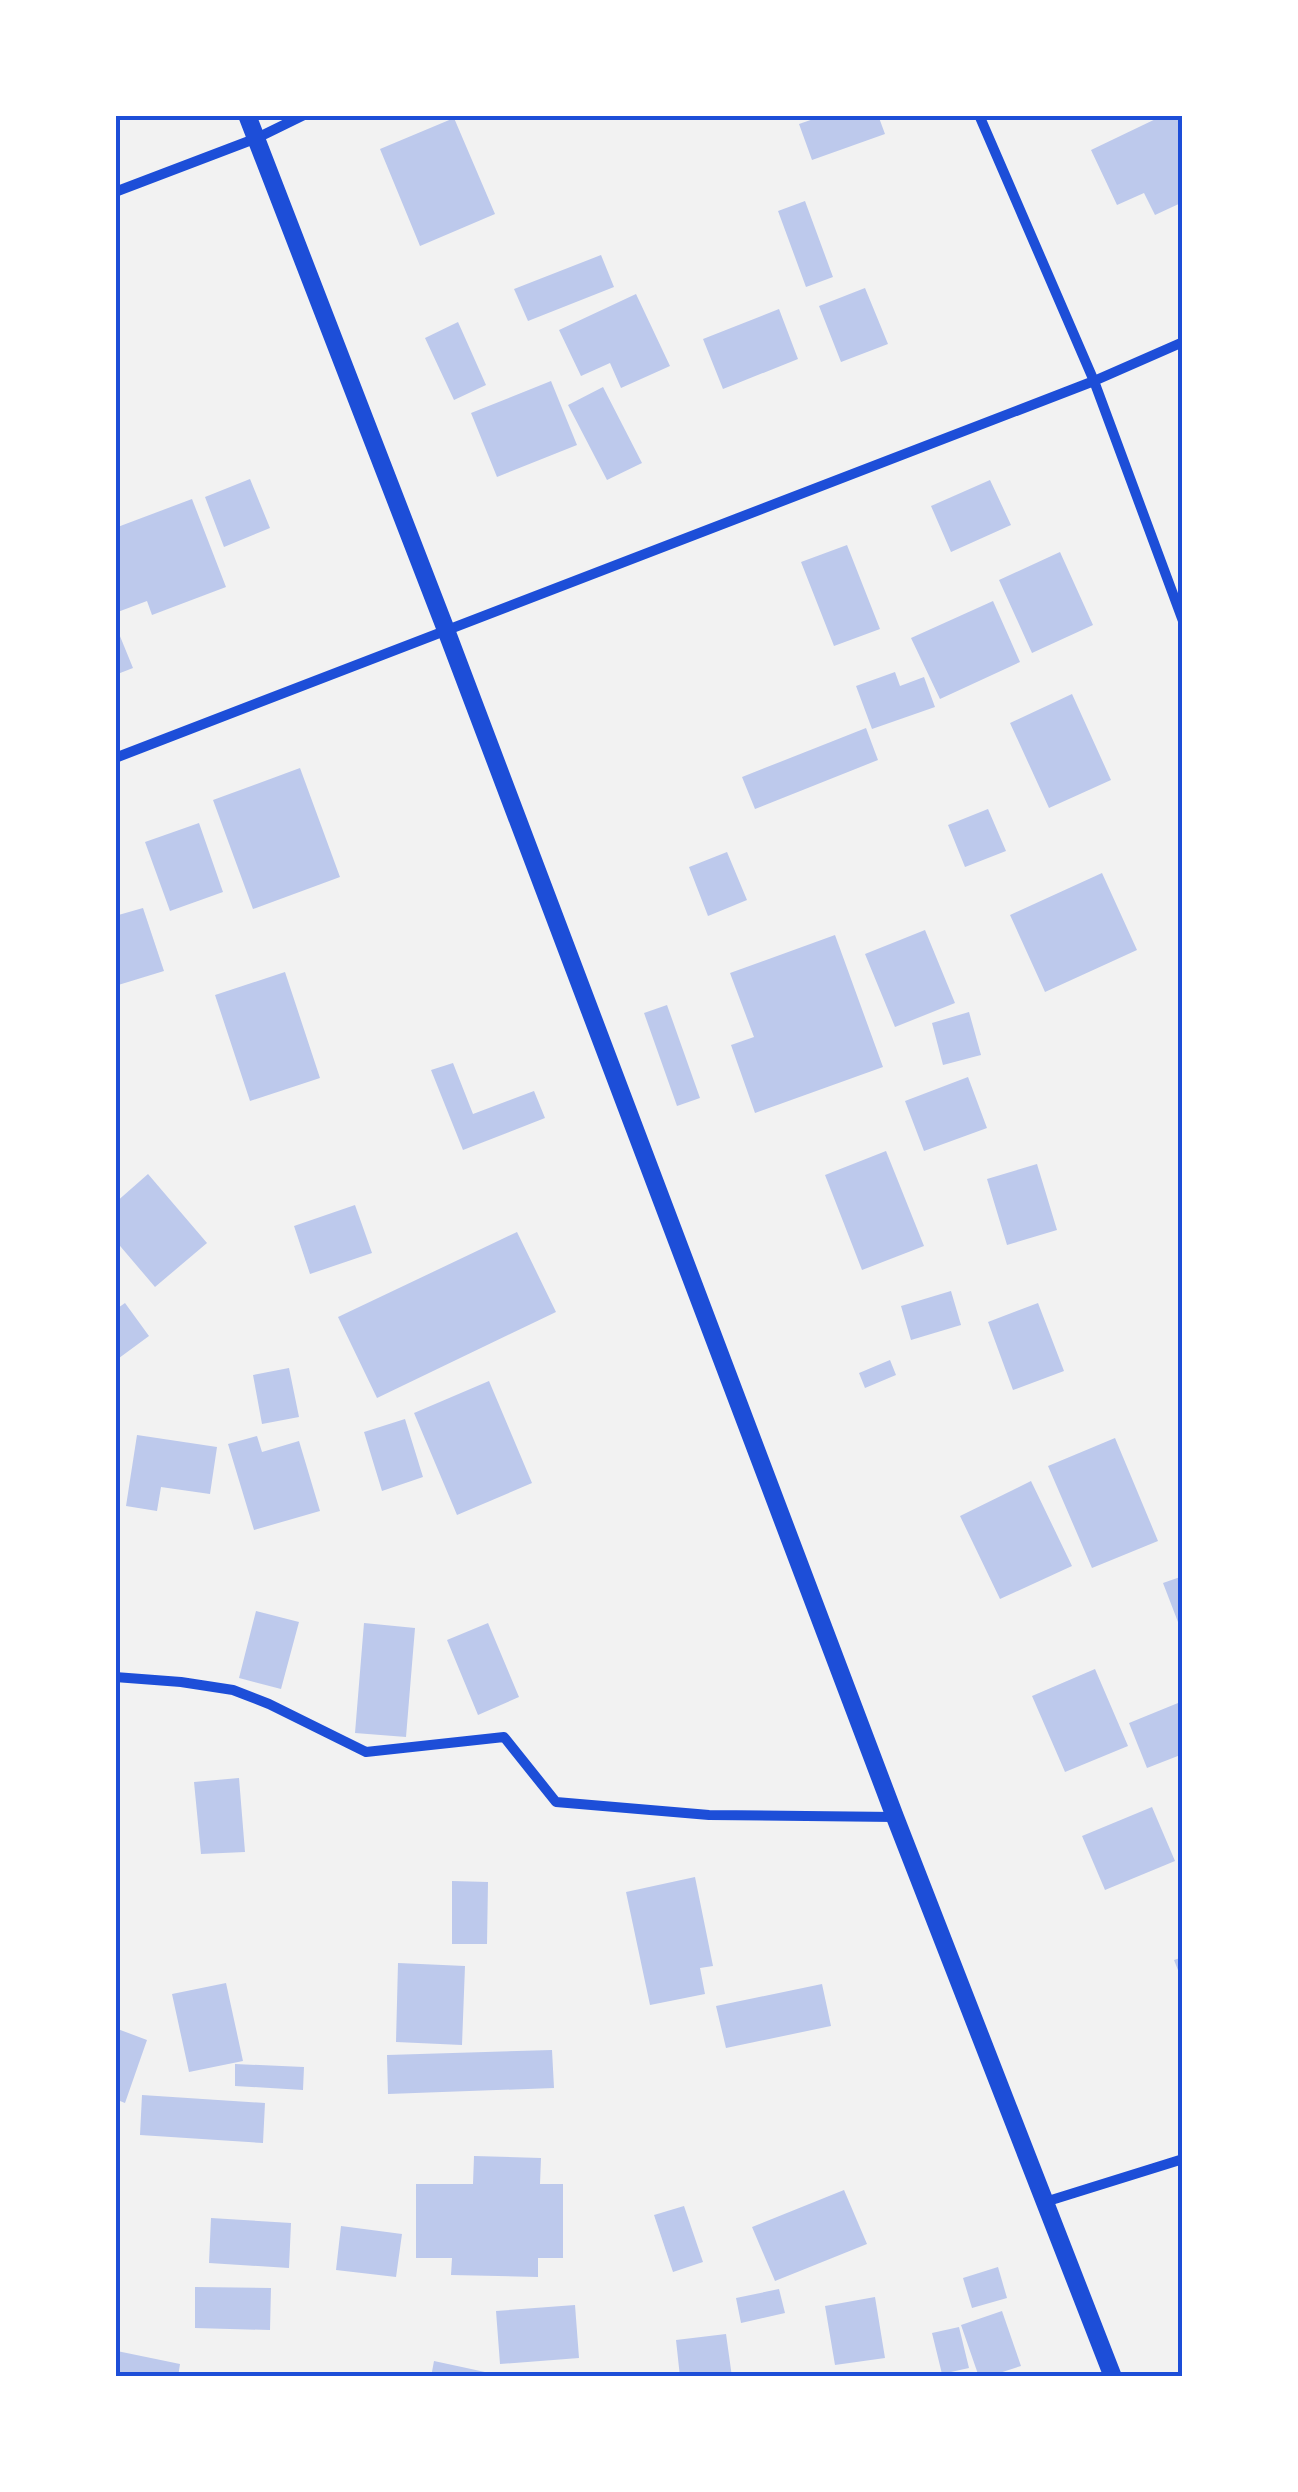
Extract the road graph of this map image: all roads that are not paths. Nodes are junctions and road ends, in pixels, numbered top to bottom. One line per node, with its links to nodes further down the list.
1 (247, 115): 4 (street)
2 (304, 115): 4 (street)
3 (979, 115): 7 (street)
4 (256, 138): 5 (street); 9 (street)
5 (115, 192)
6 (1183, 342): 7 (street)
7 (1094, 381): 8 (street); 9 (street)
8 (1183, 621)
9 (446, 630): 10 (street); 12 (street)
10 (115, 758)
11 (115, 1677): 12 (street)
12 (895, 1817): 14 (street)
13 (1183, 2159): 14 (street)
14 (1045, 2202): 15 (street)
15 (1113, 2377)

